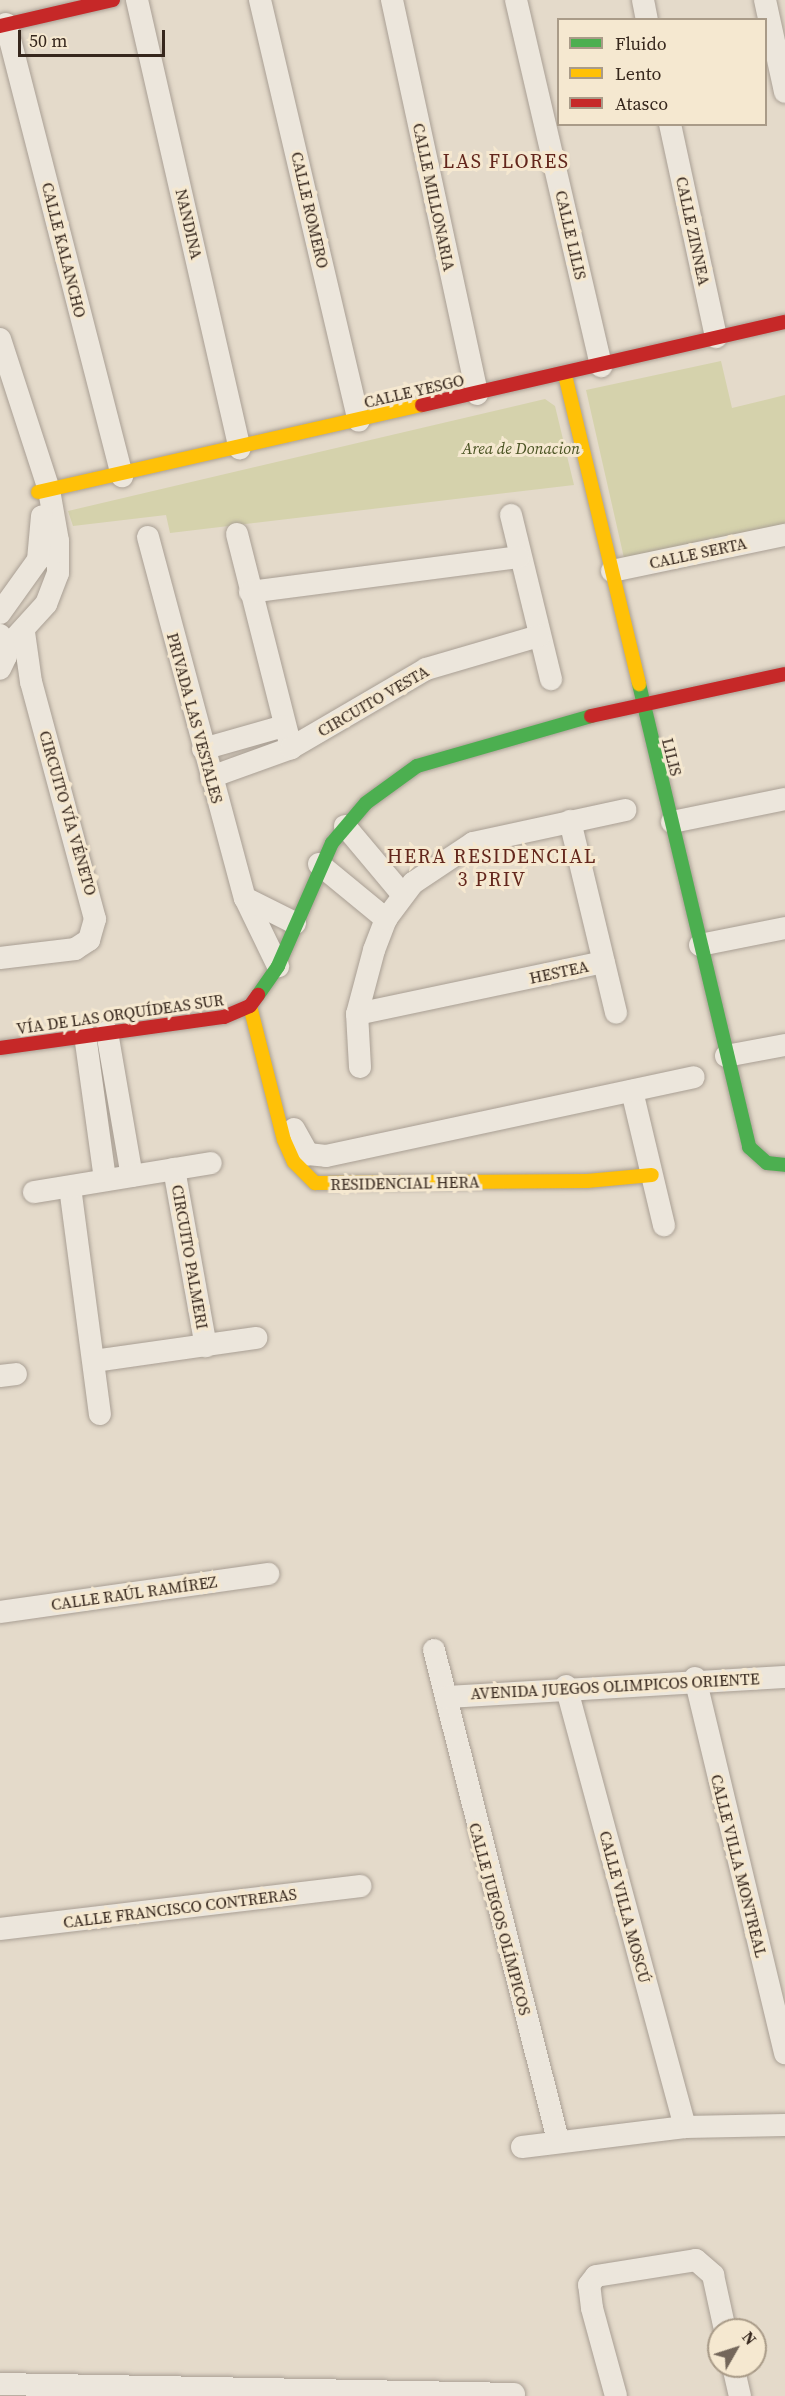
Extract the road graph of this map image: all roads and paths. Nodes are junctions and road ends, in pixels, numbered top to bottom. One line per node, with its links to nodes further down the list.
1 (113, 0): 9 (street)
2 (137, 0): 19 (street, NANDINA)
3 (260, 0): 18 (street, CALLE ROMERO)
4 (392, 0): 17 (street, CALLE MILLONARIA)
5 (516, 0): 15 (street, CALLE LILIS)
6 (643, 0): 8 (street)
7 (765, 0): 10 (street)
8 (647, 18)
9 (3, 25): 20 (street, CALLE KALANCHO)
10 (785, 92)
11 (670, 126): 13 (street, CALLE ZINNEA)
12 (785, 322): 13 (street, CALLE YESGO)
13 (716, 337): 15 (street, CALLE YESGO)
14 (0, 339): 21 (street)
15 (601, 366): 16 (street, CALLE YESGO)
16 (565, 375): 17 (street, CALLE YESGO); 27 (street, LILIS)
17 (477, 394): 18 (street, CALLE YESGO)
18 (359, 421): 19 (street, CALLE YESGO)
19 (240, 448): 20 (street, CALLE YESGO)
20 (122, 476): 21 (street, CALLE YESGO)
21 (43, 491): 29 (street); 30 (street)
22 (511, 516): 26 (street)
23 (237, 534): 28 (street)
24 (785, 534): 27 (street, CALLE SERTA)
25 (148, 537): 38 (street, PRIVADA LAS VESTALES)
26 (519, 557): 28 (street); 31 (street)
27 (612, 572): 35 (street, LILIS)
28 (250, 592): 36 (street)
29 (0, 613)
30 (24, 632): 32 (street); 52 (street, CIRCUITO VÍA VÉNETO)
31 (539, 636): 34 (street); 37 (street, CIRCUITO VESTA)
32 (2, 651)
33 (785, 674): 35 (street)
34 (551, 679)
35 (641, 702): 43 (street, LILIS); 44 (street)
36 (284, 726): 37 (street); 38 (street)
37 (291, 748): 39 (street, CIRCUITO VESTA)
38 (203, 749): 39 (street, PRIVADA LAS VESTALES)
39 (211, 777): 47 (street, PRIVADA LAS VESTALES)
40 (785, 799): 43 (street)
41 (625, 810): 42 (street)
42 (570, 821): 46 (street); 53 (street, HESTEA)
43 (672, 822): 51 (street, LILIS)
44 (345, 826): 45 (street); 46 (street)
45 (319, 864): 48 (street); 49 (street)
46 (402, 894): 48 (street)
47 (244, 898): 49 (street); 54 (street, PRIVADA LAS VESTALES)
48 (386, 919): 57 (street)
49 (295, 922): 54 (street)
50 (785, 928): 51 (street)
51 (700, 945): 62 (street, LILIS)
52 (0, 958)
53 (604, 962): 56 (street); 57 (street, HESTEA)
54 (278, 966): 55 (street)
55 (255, 1000): 58 (street, VÍA DE LAS ORQUÍDEAS SUR); 66 (street, RESIDENCIAL HERA)
56 (616, 1012)
57 (357, 1014): 63 (street)
58 (107, 1032): 59 (street, VÍA DE LAS ORQUÍDEAS SUR); 72 (street)
59 (85, 1035): 61 (street, VÍA DE LAS ORQUÍDEAS SUR); 73 (street)
60 (785, 1045): 62 (street)
61 (0, 1048)
62 (726, 1056): 69 (street, LILIS)
63 (360, 1067)
64 (694, 1077): 65 (street, RESIDENCIAL HERA)
65 (632, 1091): 67 (street, RESIDENCIAL HERA); 71 (street)
66 (290, 1138): 67 (street, RESIDENCIAL HERA); 74 (street, RESIDENCIAL HERA)
67 (378, 1147): 74 (street)
68 (211, 1162): 70 (street, CIRCUITO PALMERI)
69 (785, 1165)
70 (174, 1168): 72 (street, CIRCUITO PALMERI); 79 (street, CIRCUITO PALMERI)
71 (652, 1175): 74 (street, RESIDENCIAL HERA); 77 (street)
72 (132, 1176): 73 (street, CIRCUITO PALMERI)
73 (105, 1180): 75 (street, CIRCUITO PALMERI)
74 (380, 1183)
75 (70, 1187): 76 (street, CIRCUITO PALMERI); 80 (street)
76 (34, 1191)
77 (664, 1225)
78 (256, 1338): 79 (street, CIRCUITO PALMERI)
79 (206, 1346): 80 (street, CIRCUITO PALMERI)
80 (94, 1360): 81 (street)
81 (100, 1414)
82 (268, 1574): 83 (street, CALLE RAÚL RAMÍREZ)
83 (0, 1612)
84 (434, 1650): 88 (street, CALLE JUEGOS OLÍMPICOS)
85 (785, 1677): 86 (street, AVENIDA JUEGOS OLIMPICOS ORIENTE)
86 (695, 1678): 87 (street, AVENIDA JUEGOS OLIMPICOS ORIENTE); 91 (street, CALLE VILLA MONTREAL)
87 (566, 1686): 88 (street, AVENIDA JUEGOS OLIMPICOS ORIENTE); 93 (street, CALLE VILLA MOSCÚ)
88 (446, 1697): 94 (street, CALLE JUEGOS OLÍMPICOS)
89 (360, 1886): 90 (street, CALLE FRANCISCO CONTRERAS)
90 (0, 1929)
91 (785, 2053)
92 (785, 2125): 93 (street)
93 (685, 2127): 94 (street)
94 (558, 2140): 95 (street)
95 (522, 2147)
96 (722, 2318): 100 (street)
97 (736, 2378): 101 (street)
98 (0, 2384): 99 (street)
99 (514, 2394)
100 (616, 2396)
101 (740, 2396)

